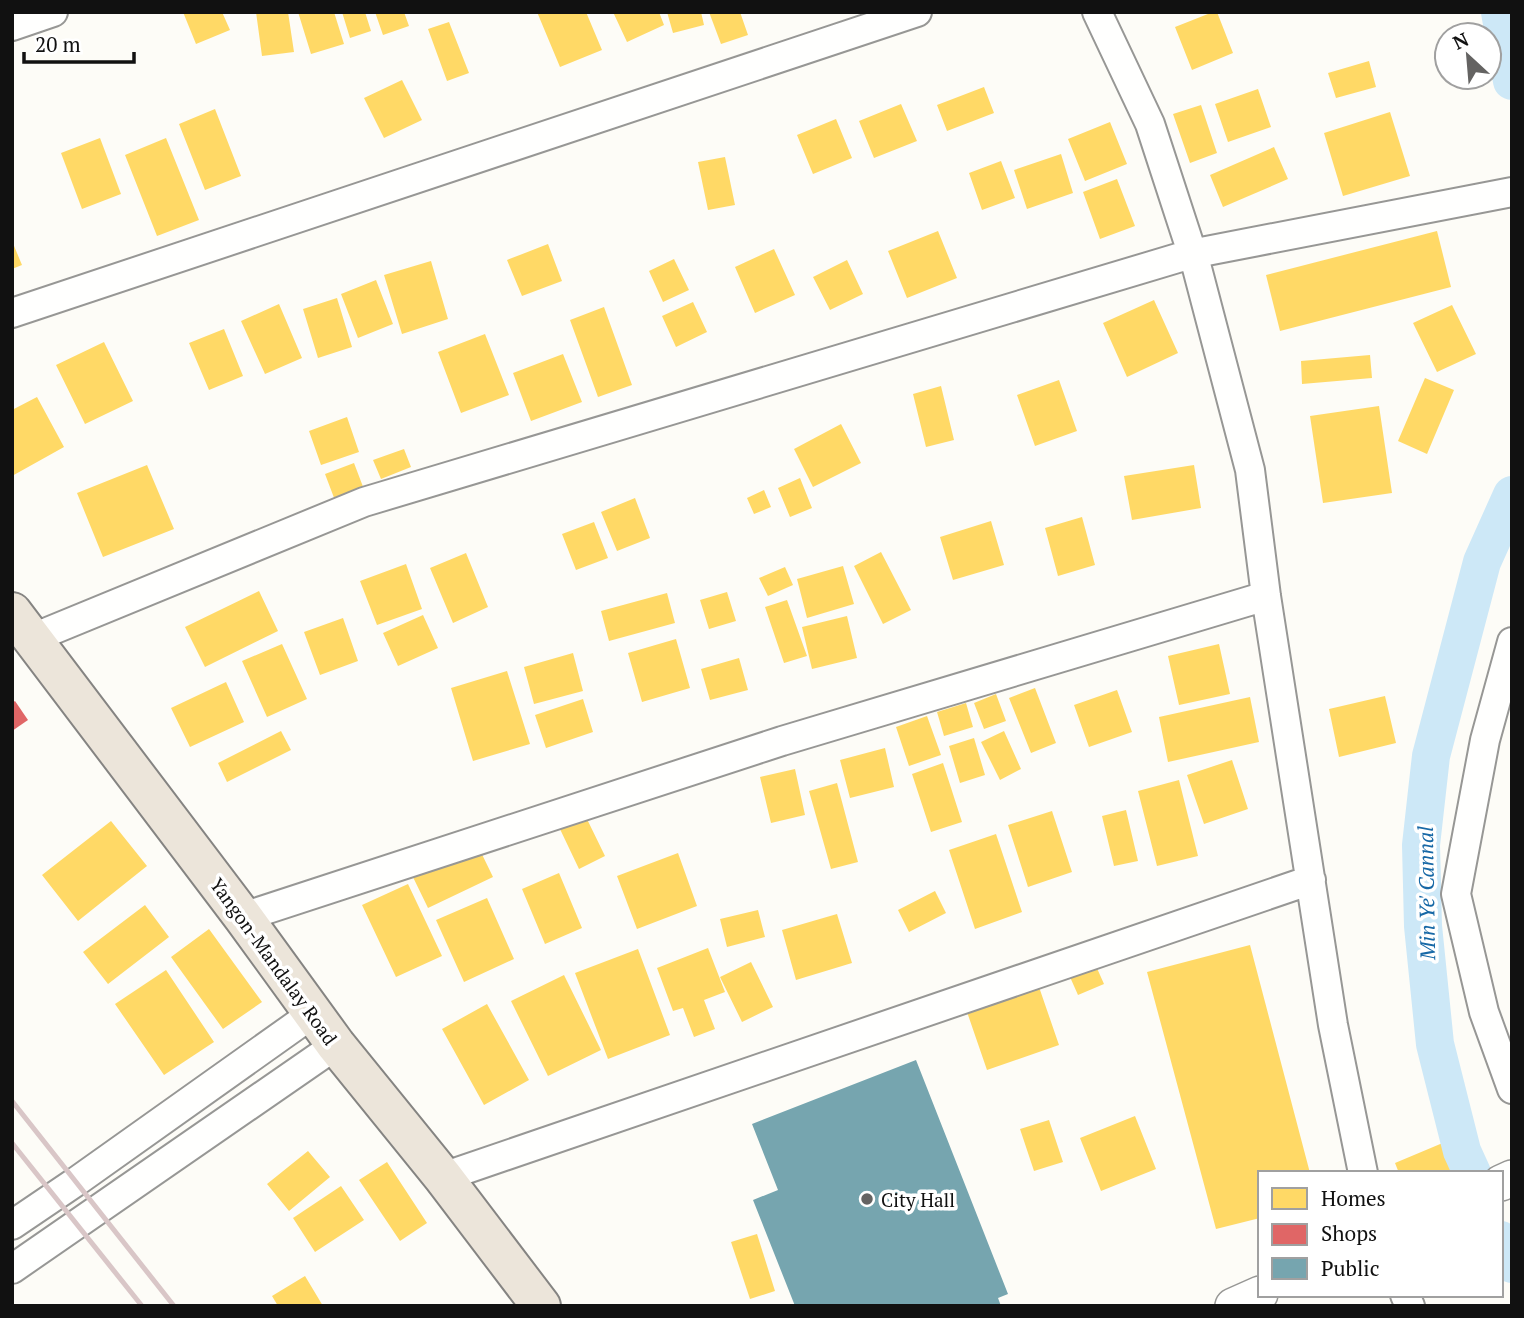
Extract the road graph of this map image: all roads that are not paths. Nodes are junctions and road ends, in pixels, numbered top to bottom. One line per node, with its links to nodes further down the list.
1 (53, 12): 4 (street)
2 (917, 12): 7 (street)
3 (1097, 12): 6 (street)
4 (12, 26)
5 (1512, 192): 6 (street)
6 (1191, 254): 8 (street); 9 (street)
7 (12, 313)
8 (1266, 596): 11 (street); 12 (street)
9 (22, 625): 12 (highway, Yangon-Mandalay Road)
10 (1512, 642): 15 (street)
11 (1311, 880): 16 (street); 17 (street)
12 (243, 917): 13 (highway, Yangon-Mandalay Road)
13 (312, 1014): 14 (highway, Yangon-Mandalay Road); 18 (street)
14 (336, 1045): 17 (highway, Yangon-Mandalay Road); 19 (street)
15 (1512, 1088)
16 (1363, 1171)
17 (443, 1177): 21 (highway, Yangon-Mandalay Road)
18 (12, 1225)
19 (12, 1269)
20 (1258, 1295): 22 (street)
21 (541, 1306)
22 (1233, 1306)

